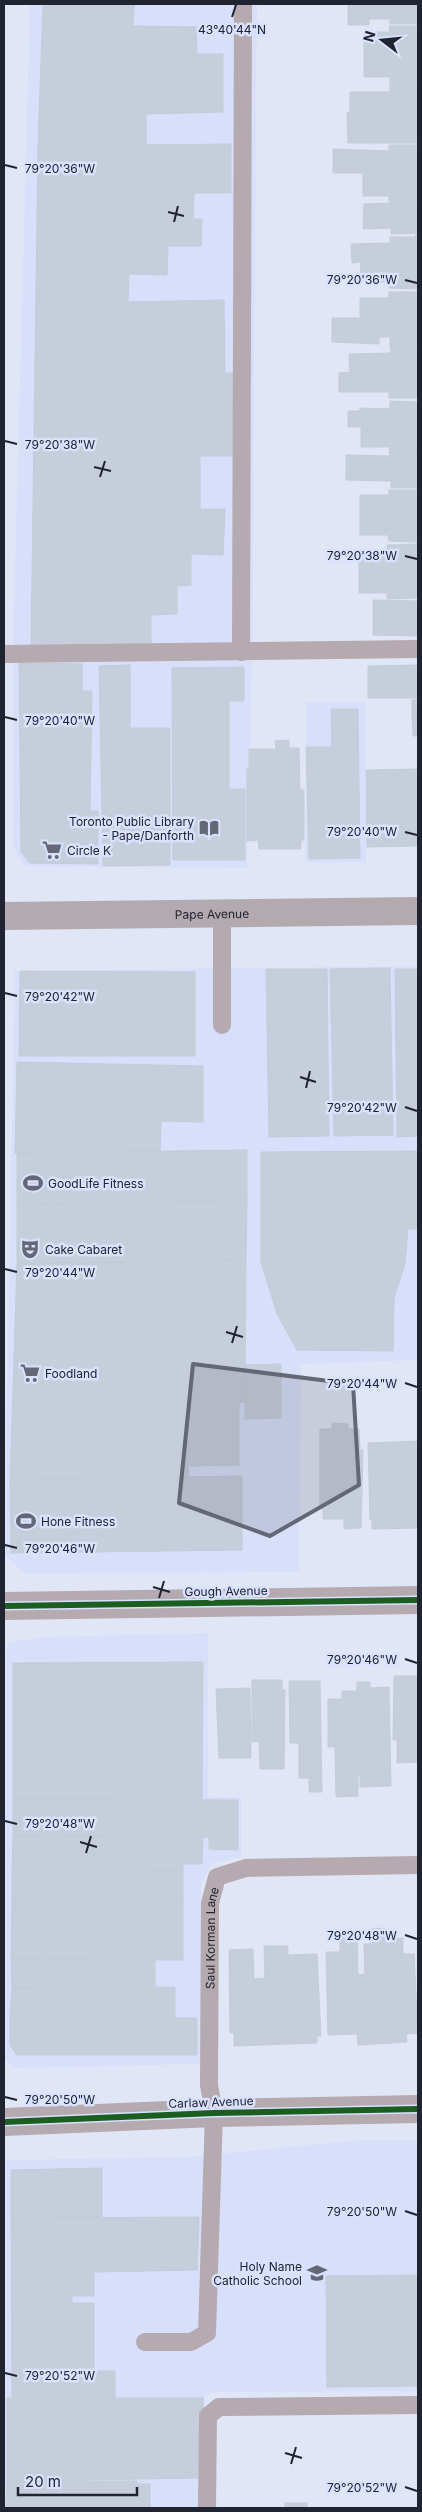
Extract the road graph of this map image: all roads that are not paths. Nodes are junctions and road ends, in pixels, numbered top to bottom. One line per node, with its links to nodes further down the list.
1 (243, 4): 3 (lane)
2 (418, 649): 3 (lane)
3 (241, 652): 4 (lane)
4 (4, 654)
5 (418, 911): 6 (main road, Pape Avenue)
6 (222, 914): 7 (main road, Pape Avenue); 8 (lane)
7 (4, 916)
8 (222, 1025)
9 (418, 1600): 10 (street, Gough Avenue)
10 (4, 1606)
11 (418, 1865): 13 (lane, Saul Korman Lane)
12 (418, 2109): 13 (street, Carlaw Avenue)
13 (214, 2113): 14 (street, Carlaw Avenue); 15 (lane)
14 (4, 2122)
15 (145, 2342)
16 (418, 2405): 17 (lane)
17 (207, 2508)

